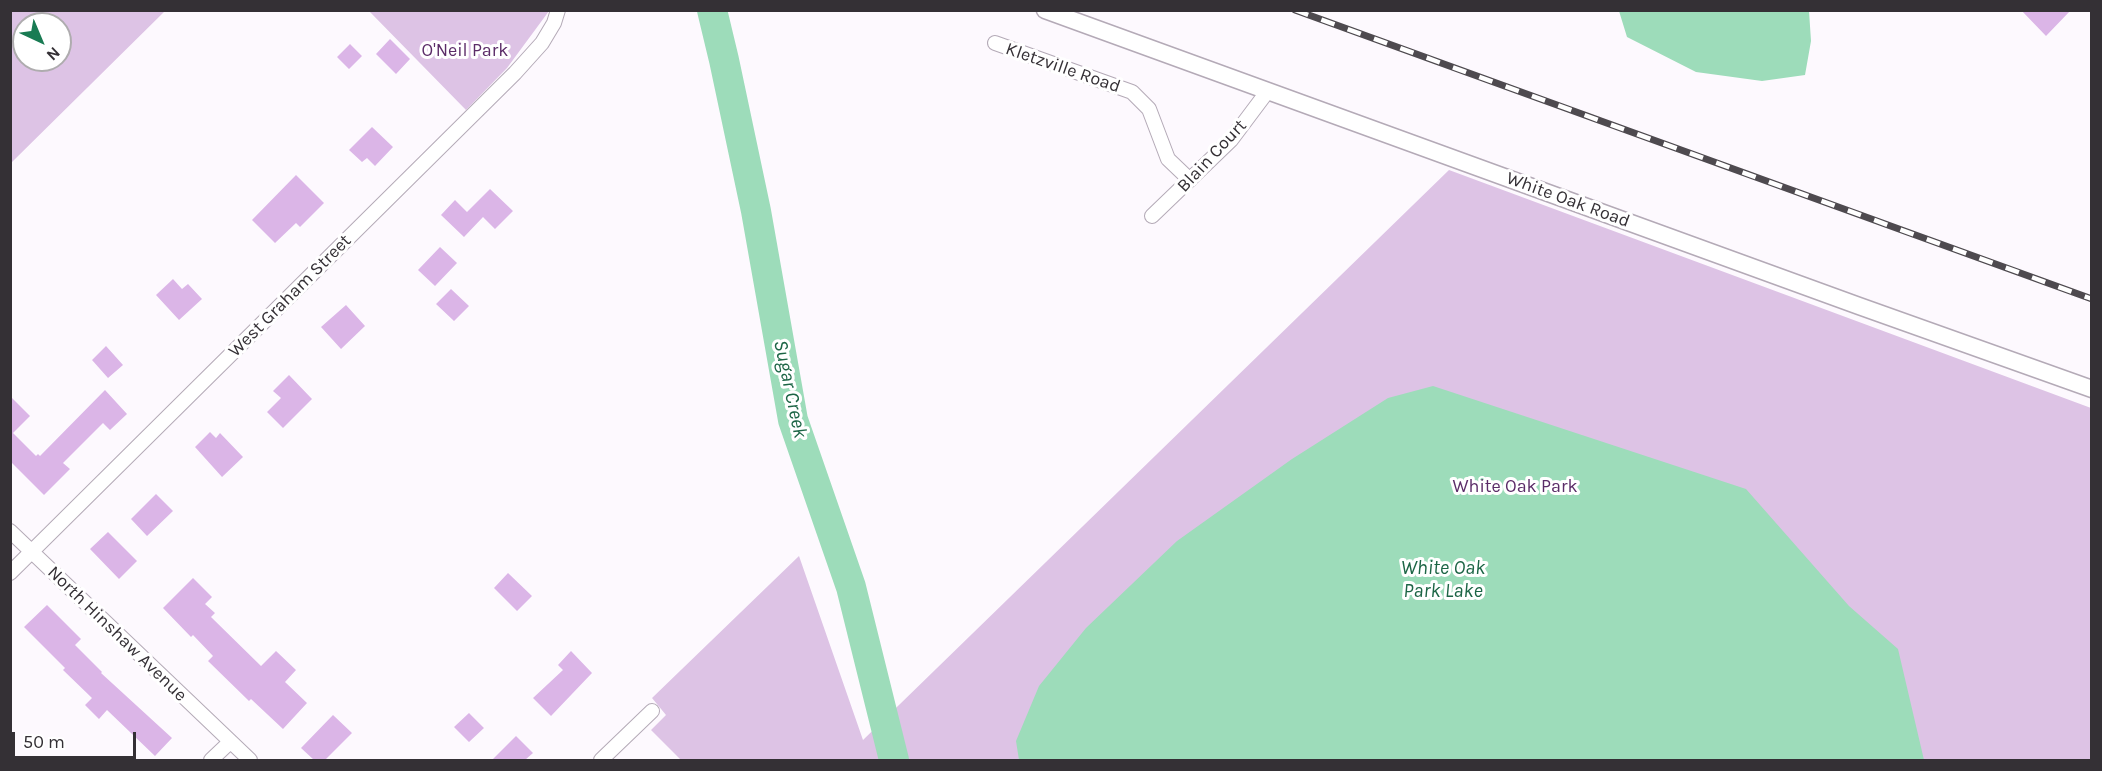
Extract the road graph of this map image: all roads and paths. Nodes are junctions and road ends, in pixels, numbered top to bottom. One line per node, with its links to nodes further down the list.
1 (558, 10): 9 (street, West Graham Street)
2 (1045, 10): 4 (street, White Oak Road)
3 (994, 43): 5 (street, Kletzville Road)
4 (1267, 92): 5 (street, Blain Court); 7 (street, White Oak Road)
5 (1190, 180): 6 (street, Blain Court)
6 (1152, 216)
7 (2091, 389)
8 (10, 531): 9 (street, North Hinshaw Avenue)
9 (32, 552): 10 (street, West Graham Street); 12 (street, North Hinshaw Avenue)
10 (10, 573)
11 (652, 711): 15 (street)
12 (230, 741): 13 (street); 14 (street, North Hinshaw Avenue)
13 (211, 760)
14 (250, 760)
15 (601, 760)

